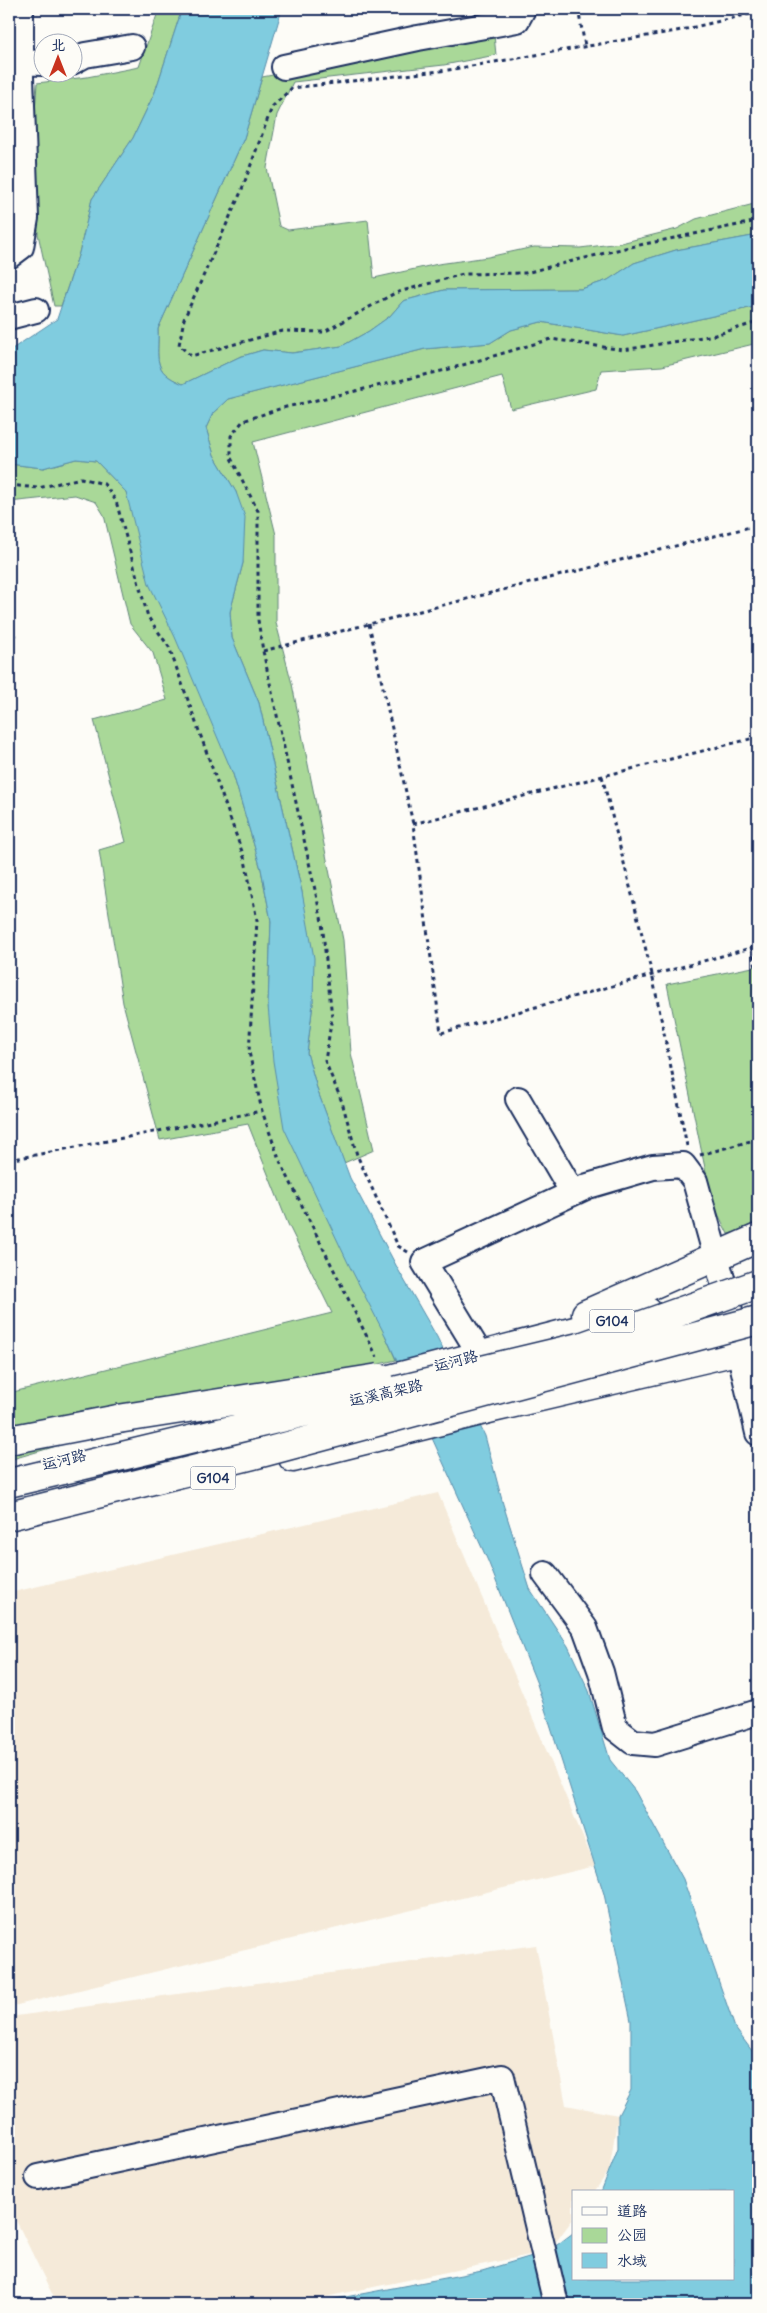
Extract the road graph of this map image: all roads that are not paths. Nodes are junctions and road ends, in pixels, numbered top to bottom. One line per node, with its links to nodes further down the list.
1 (21, 9): 5 (street)
2 (523, 9): 6 (street)
3 (132, 47): 4 (street)
4 (82, 57)
5 (32, 63): 7 (street)
6 (284, 67)
7 (16, 100): 8 (street)
8 (9, 256)
9 (36, 310): 10 (street)
10 (9, 317)
11 (518, 1099): 12 (street)
12 (573, 1193): 14 (street); 21 (street)
13 (758, 1238): 14 (main road)
14 (716, 1256): 16 (street); 18 (main road)
15 (758, 1284): 16 (main road, 运河路 / G104); 19 (main road, 运溪高架路, bridge)
16 (726, 1293): 18 (main road, 运河路 / G104); 20 (street)
17 (758, 1320): 26 (main road, 运溪高架路, bridge)
18 (517, 1345): 21 (main road, 运河路 / G104)
19 (583, 1346): 23 (main road, bridge); 25 (main road, 运溪高架路, bridge)
20 (749, 1351): 22 (street); 27 (main road, G104)
21 (473, 1356): 24 (main road, 运河路 / G104)
22 (758, 1433)
23 (9, 1440)
24 (9, 1473)
25 (9, 1483)
26 (9, 1516)
27 (9, 1528)
28 (545, 1574): 29 (street)
29 (758, 1712)
30 (38, 2177): 31 (street)
31 (552, 2290)

